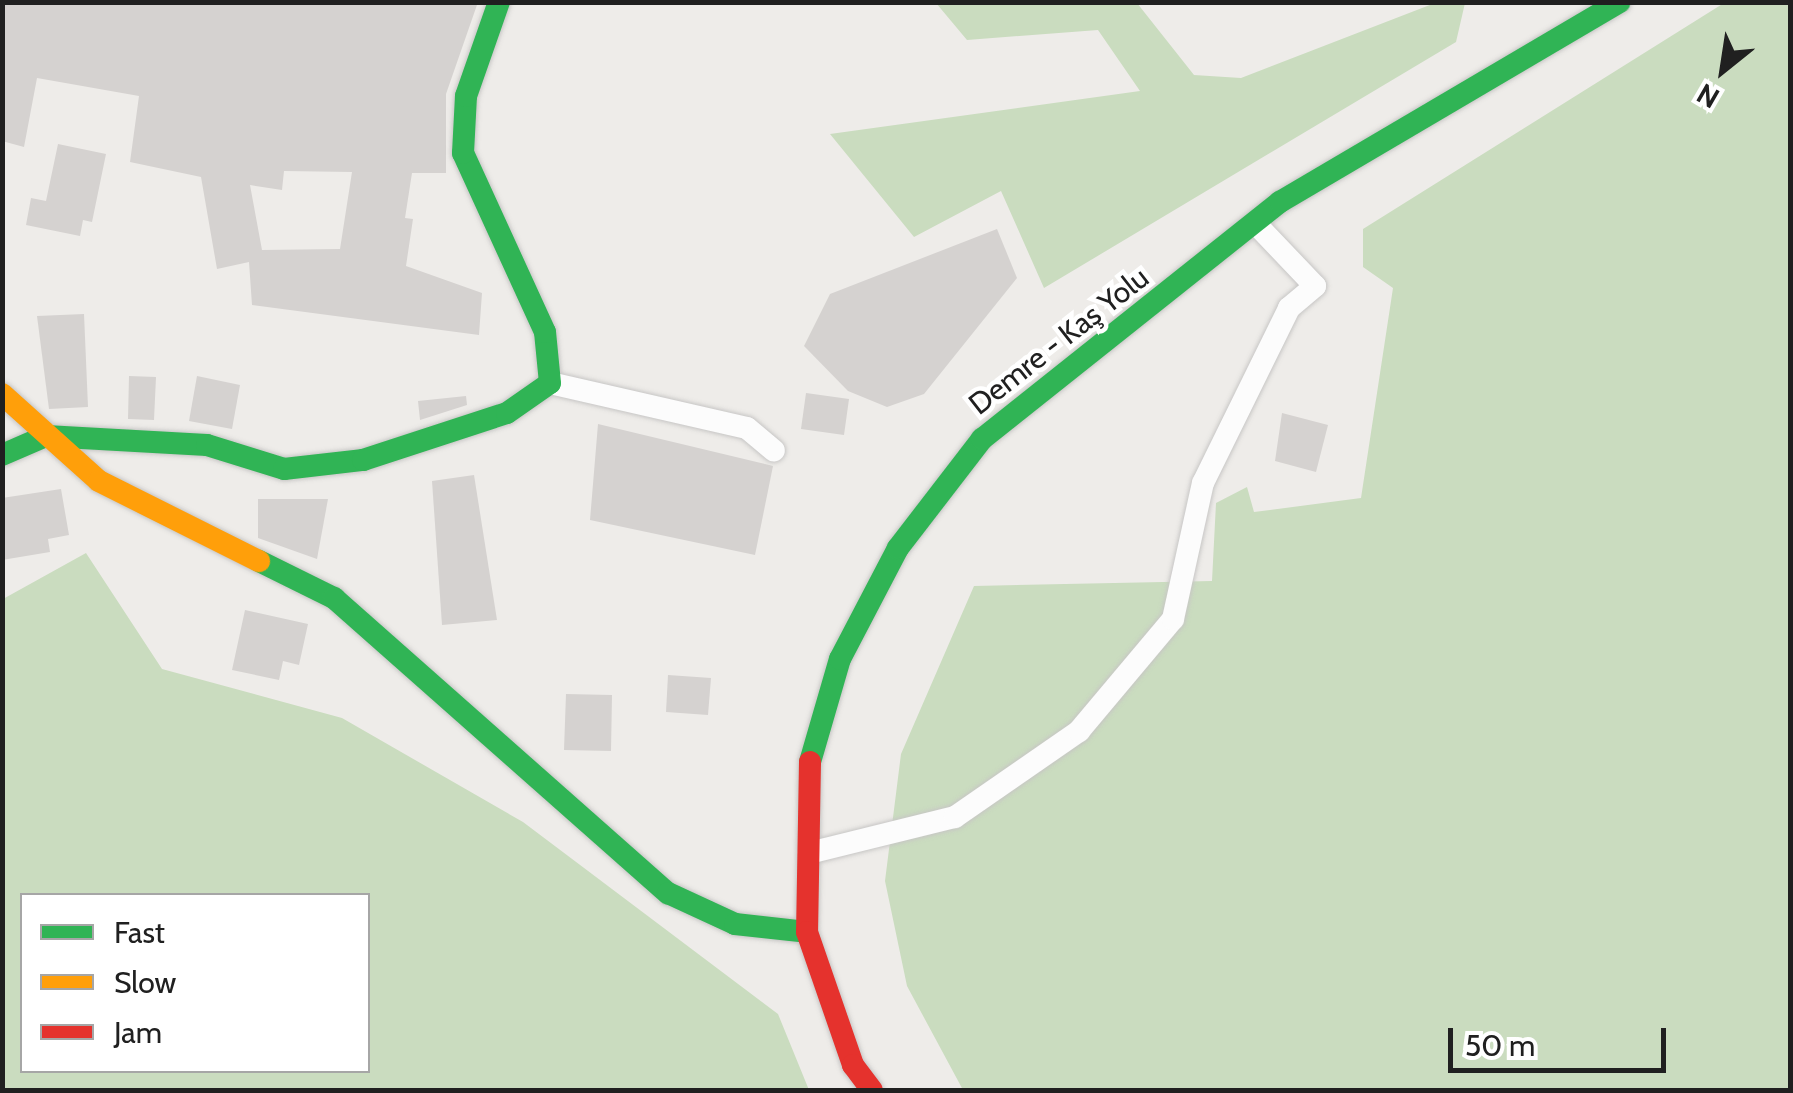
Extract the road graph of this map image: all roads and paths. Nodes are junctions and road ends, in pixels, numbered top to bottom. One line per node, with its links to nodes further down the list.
1 (499, 2): 4 (main road)
2 (1620, 2): 3 (main road, Demre - Kaş Yolu)
3 (1255, 222): 9 (main road, Demre - Kaş Yolu); 9 (street)
4 (550, 384): 6 (main road); 7 (street)
5 (2, 394): 6 (main road)
6 (46, 436): 8 (main road); 10 (main road)
7 (774, 451)
8 (2, 455)
9 (809, 852): 10 (main road, Demre - Kaş Yolu)
10 (807, 932): 11 (main road, Demre - Kaş Yolu)
11 (872, 1090)

